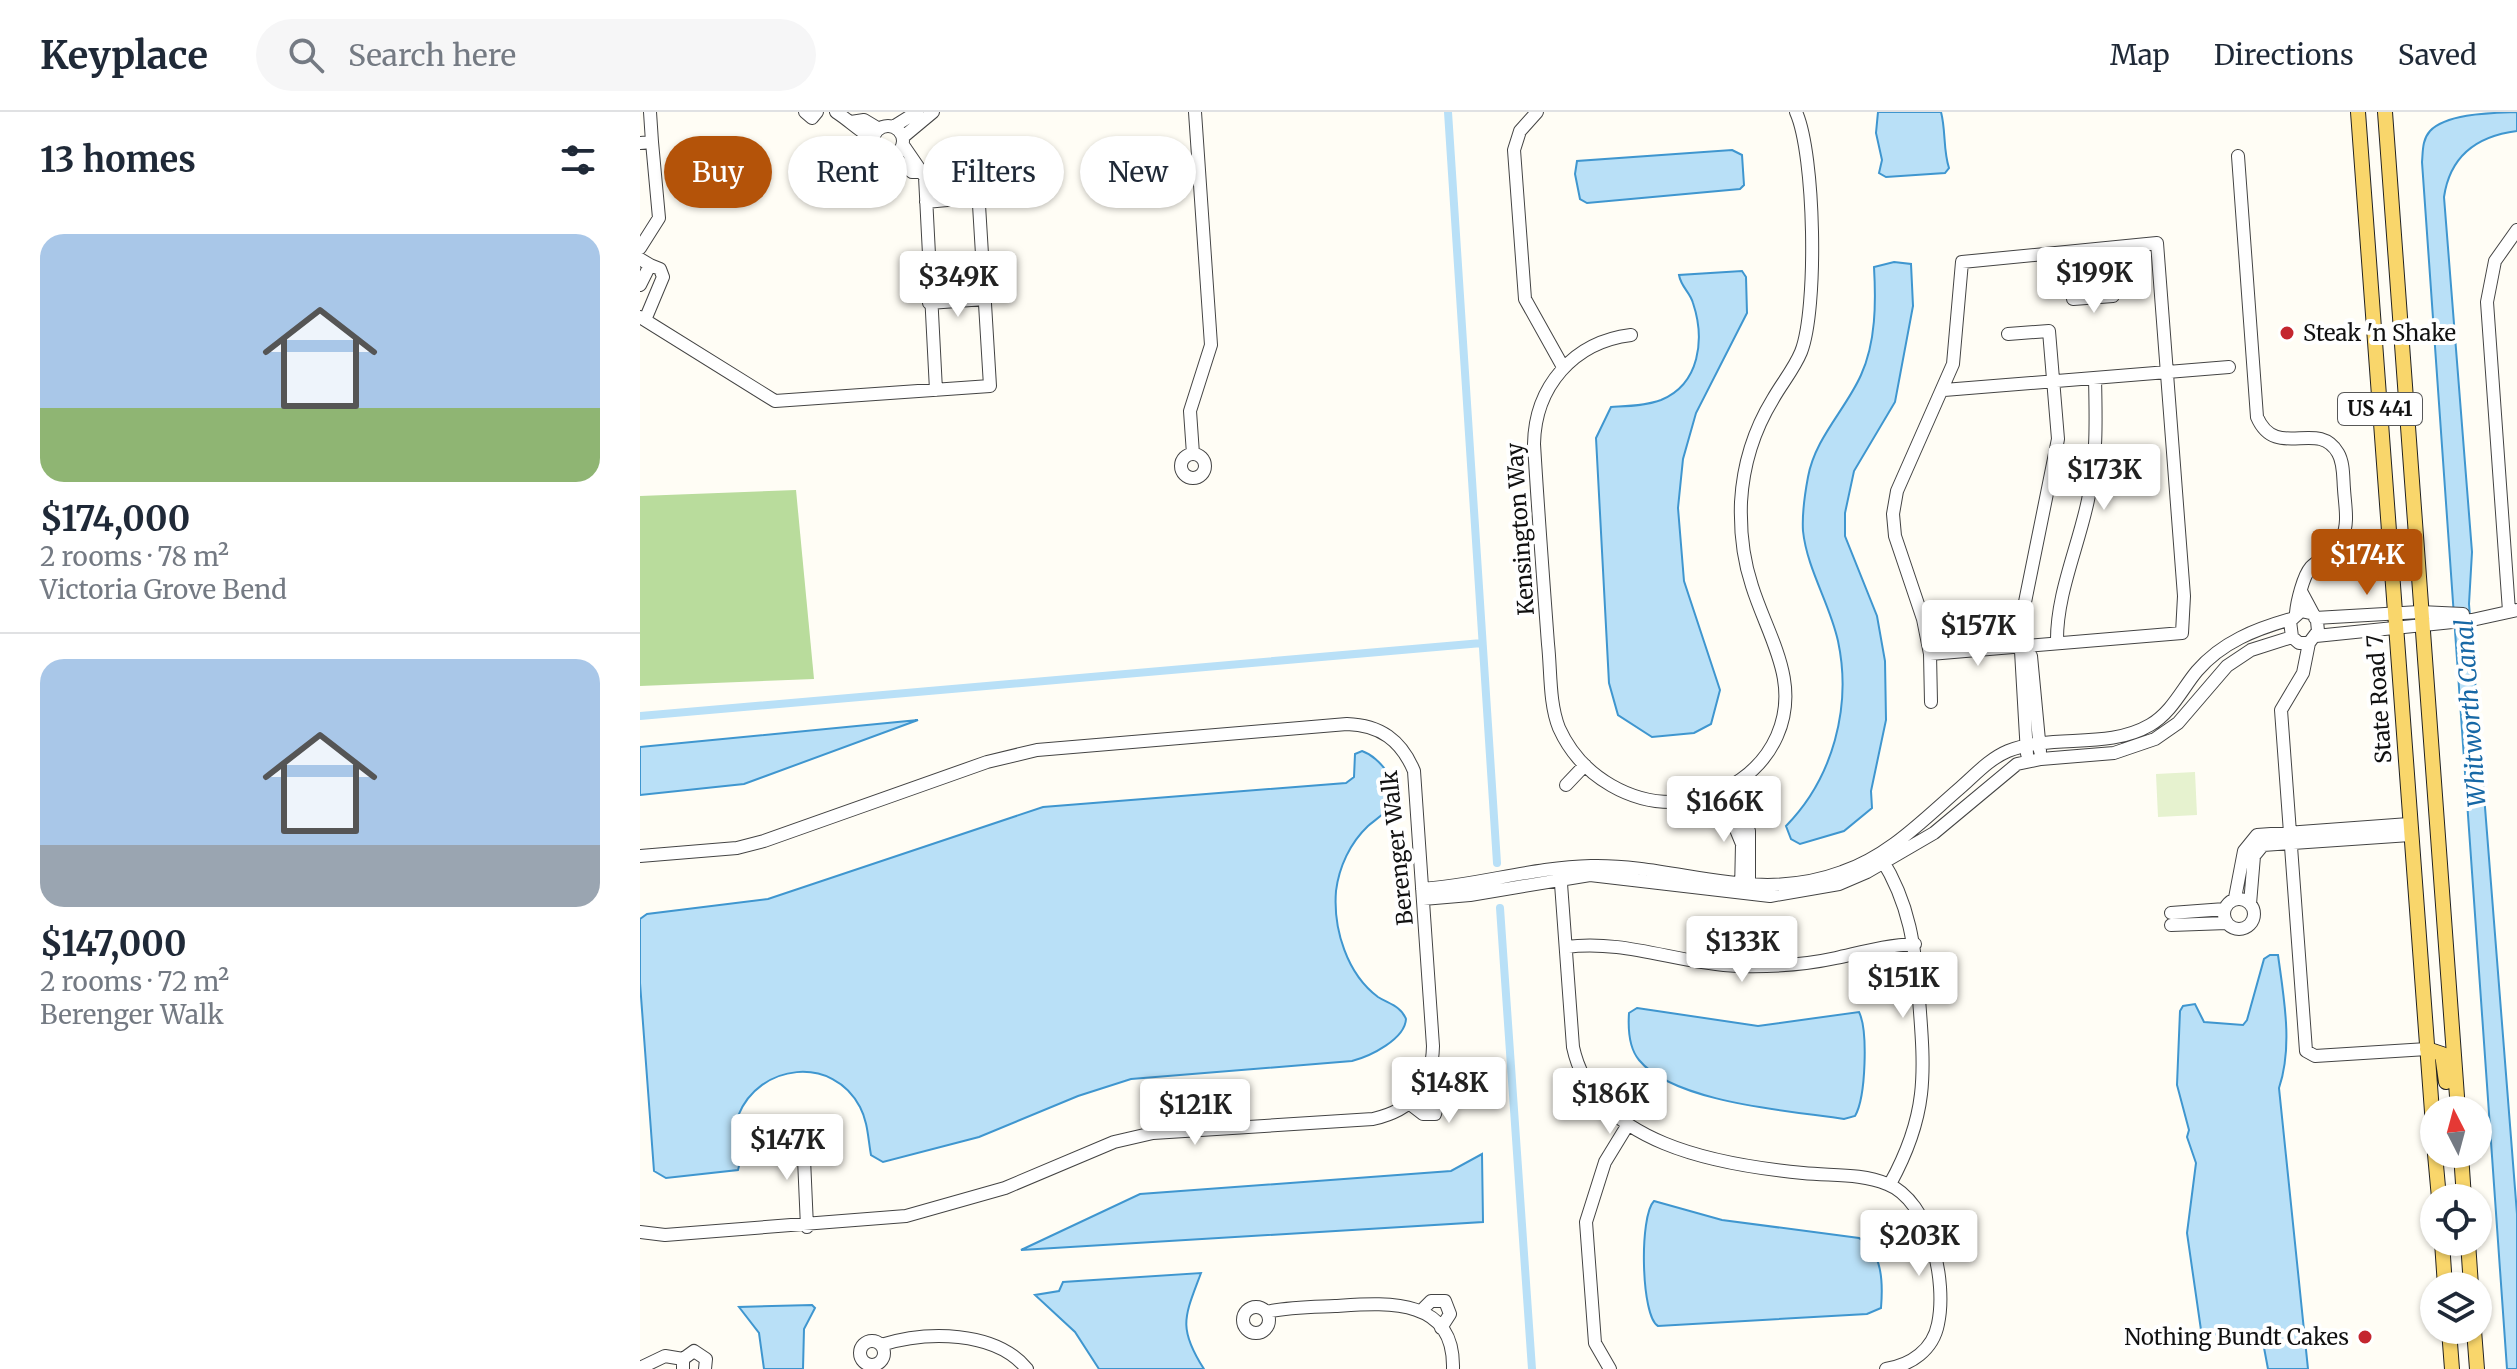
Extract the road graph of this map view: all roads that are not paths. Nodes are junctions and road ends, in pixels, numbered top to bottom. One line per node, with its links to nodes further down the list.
1 (650, 112): 16 (street)
2 (805, 112): 3 (street)
3 (817, 112)
4 (917, 112): 12 (street)
5 (933, 112): 15 (street)
6 (1195, 112): 42 (street)
7 (1796, 112): 59 (street, Kensington Way)
8 (2358, 112): 45 (main road, State Road 7 / US 441)
9 (2385, 112): 48 (main road, US 441)
10 (1529, 114): 35 (street)
11 (845, 116): 13 (street)
12 (893, 127): 13 (street); 14 (street)
13 (876, 134)
14 (899, 136)
15 (907, 137)
16 (646, 143): 25 (street)
17 (907, 148): 20 (street)
18 (2238, 156): 43 (street)
19 (907, 168): 20 (street)
20 (922, 174): 21 (street)
21 (923, 181)
22 (926, 208): 31 (street)
23 (980, 208): 29 (street)
24 (2517, 230): 44 (street)
25 (640, 248)
26 (645, 262): 27 (street); 32 (street)
27 (640, 285)
28 (2113, 296): 30 (street)
29 (985, 299): 31 (street); 40 (street)
30 (2073, 299)
31 (929, 303): 40 (street)
32 (642, 318): 40 (street)
33 (2008, 334): 39 (street)
34 (1631, 335): 35 (street)
35 (1563, 367): 57 (street, Kensington Way)
36 (2229, 367): 37 (street)
37 (2168, 372): 38 (street); 41 (street); 51 (street)
38 (2095, 378): 39 (street); 51 (street)
39 (2053, 381): 41 (street); 52 (street)
40 (936, 390)
41 (1944, 390): 53 (street)
42 (1193, 454)
43 (2302, 593): 46 (street); 47 (street)
44 (2513, 611): 48 (street)
45 (2395, 613): 47 (street); 48 (street); 49 (main road, State Road 7 / US 441)
46 (2294, 616): 47 (street); 50 (street); 55 (street)
47 (2313, 616): 50 (street)
48 (2420, 619): 49 (street); 74 (main road, US 441)
49 (2396, 629): 50 (street); 60 (main road, State Road 7 / US 441)
50 (2304, 640): 56 (street); 61 (street)
51 (2057, 643): 52 (street)
52 (2023, 645): 53 (street); 55 (street)
53 (1930, 654): 54 (street)
54 (1931, 702)
55 (2033, 744): 56 (street); 63 (street)
56 (2034, 760): 63 (street)
57 (1585, 765): 58 (street); 59 (street, Kensington Way)
58 (1566, 785)
59 (1725, 788): 65 (street)
60 (2410, 829): 61 (street); 71 (main road, State Road 7 / US 441)
61 (2291, 838): 67 (street); 68 (street); 75 (street)
62 (640, 856): 66 (street, Berenger Walk)
63 (1881, 859): 65 (street); 72 (street)
64 (1561, 873): 65 (street); 66 (street); 73 (street)
65 (1745, 890)
66 (1423, 894): 76 (street, Berenger Walk)
67 (2235, 898): 68 (street); 69 (street)
68 (2250, 904): 69 (street)
69 (2226, 916): 70 (street)
70 (2171, 919)
71 (2418, 933): 74 (main road); 75 (main road, State Road 7 / US 441)
72 (1915, 944): 73 (street); 83 (street)
73 (1566, 947): 81 (street)
74 (2449, 996): 79 (main road, US 441)
75 (2427, 1049): 77 (main road, State Road 7 / US 441); 78 (main road)
76 (1425, 1086): 80 (street, Berenger Walk); 80 (street)
77 (2431, 1096)
78 (2446, 1096)
79 (2457, 1096)
80 (1410, 1104): 84 (street, Berenger Walk)
81 (1627, 1126): 83 (street); 97 (street)
82 (803, 1136): 84 (street)
83 (1890, 1184): 98 (street)
84 (807, 1227): 85 (street, Berenger Walk)
85 (640, 1232)
86 (1421, 1311): 87 (street); 88 (street); 88 (street)
87 (1266, 1312)
88 (1441, 1328): 96 (street)
89 (2450, 1344): 99 (main road)
90 (2475, 1344): 100 (main road)
91 (881, 1345): 95 (street)
92 (683, 1364): 93 (street); 94 (street)
93 (640, 1368)
94 (705, 1369)
95 (1027, 1369)
96 (1453, 1369)
97 (1610, 1369)
98 (1886, 1369)
99 (2452, 1369)
100 (2477, 1369)

